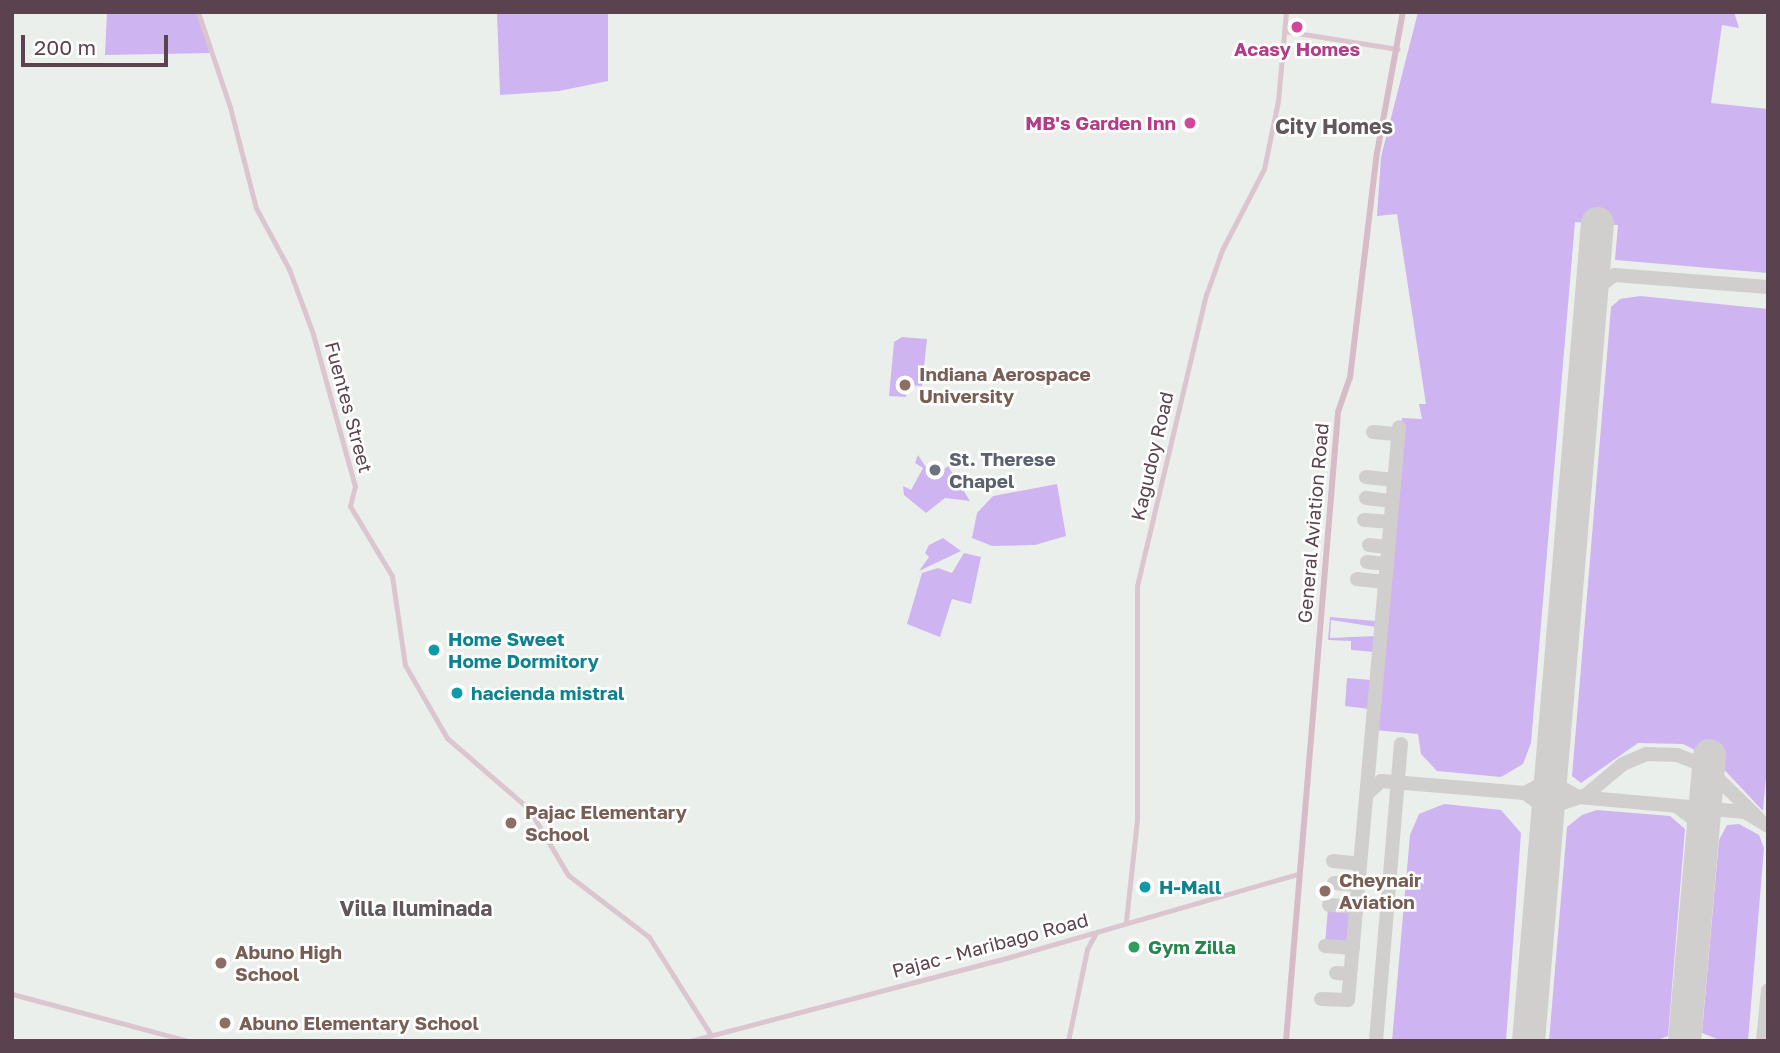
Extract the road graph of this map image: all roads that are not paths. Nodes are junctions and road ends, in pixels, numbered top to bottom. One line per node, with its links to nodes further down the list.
1 (198, 12): 12 (street, Fuentes Street)
2 (1286, 12): 4 (street, Kagudoy Road)
3 (1404, 12): 5 (main road, General Aviation Road)
4 (1284, 31): 5 (street); 7 (street, Kagudoy Road)
5 (1399, 49): 6 (main road, General Aviation Road)
6 (1298, 874): 7 (street, Pajac - Maribago Road); 16 (main road, General Aviation Road)
7 (1126, 921): 8 (street, Pajac - Maribago Road)
8 (1096, 933): 9 (street, Pajac - Maribago Road); 10 (street)
9 (1080, 937): 10 (street); 12 (street, Pajac - Maribago Road)
10 (1087, 949): 15 (street)
11 (12, 994): 13 (street)
12 (711, 1035): 14 (street, Pajac - Maribago Road)
13 (189, 1041)
14 (690, 1041)
15 (1068, 1041)
16 (1286, 1041)

